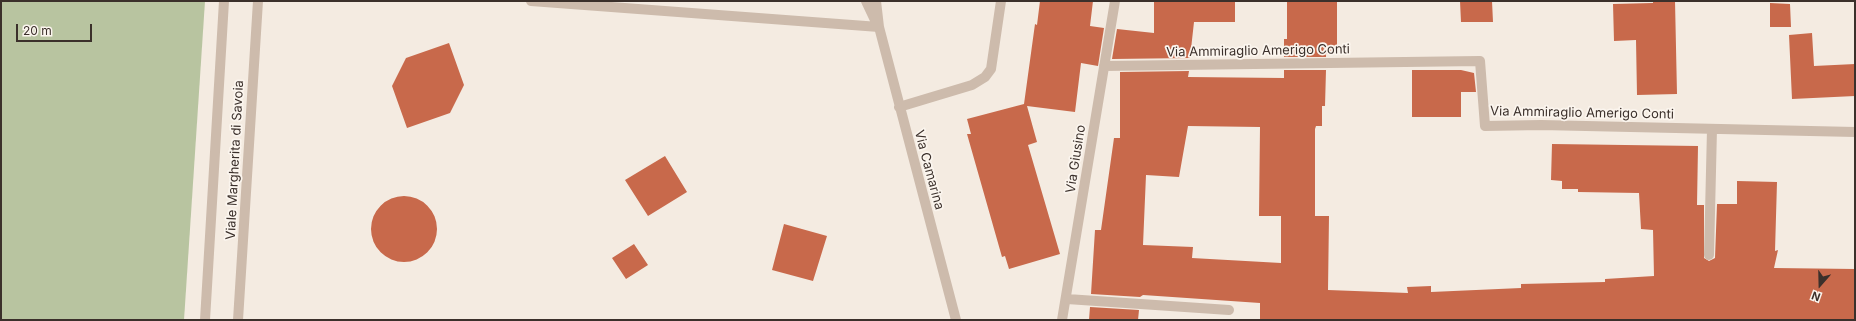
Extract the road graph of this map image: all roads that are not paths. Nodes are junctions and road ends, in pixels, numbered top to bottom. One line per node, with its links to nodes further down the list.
1 (224, 1): 16 (street, Viale Margherita di Savoia)
2 (258, 1): 17 (street, Viale Margherita di Savoia)
3 (531, 1): 8 (street)
4 (866, 1): 8 (street, Via Camarina)
5 (876, 1): 8 (street, Via Camarina)
6 (1001, 1): 10 (street)
7 (1115, 1): 9 (street, Via Giusino)
8 (878, 27): 10 (street, Via Camarina)
9 (1104, 66): 11 (street, Via Ammiraglio Amerigo Conti); 14 (street, Via Giusino)
10 (899, 107): 18 (street, Via Camarina)
11 (1712, 129): 12 (street, Via Ammiraglio Amerigo Conti); 13 (street)
12 (1855, 132)
13 (1709, 255)
14 (1066, 298): 15 (street); 19 (street, Via Giusino)
15 (1229, 310)
16 (205, 320)
17 (238, 320)
18 (956, 320)
19 (1062, 320)

